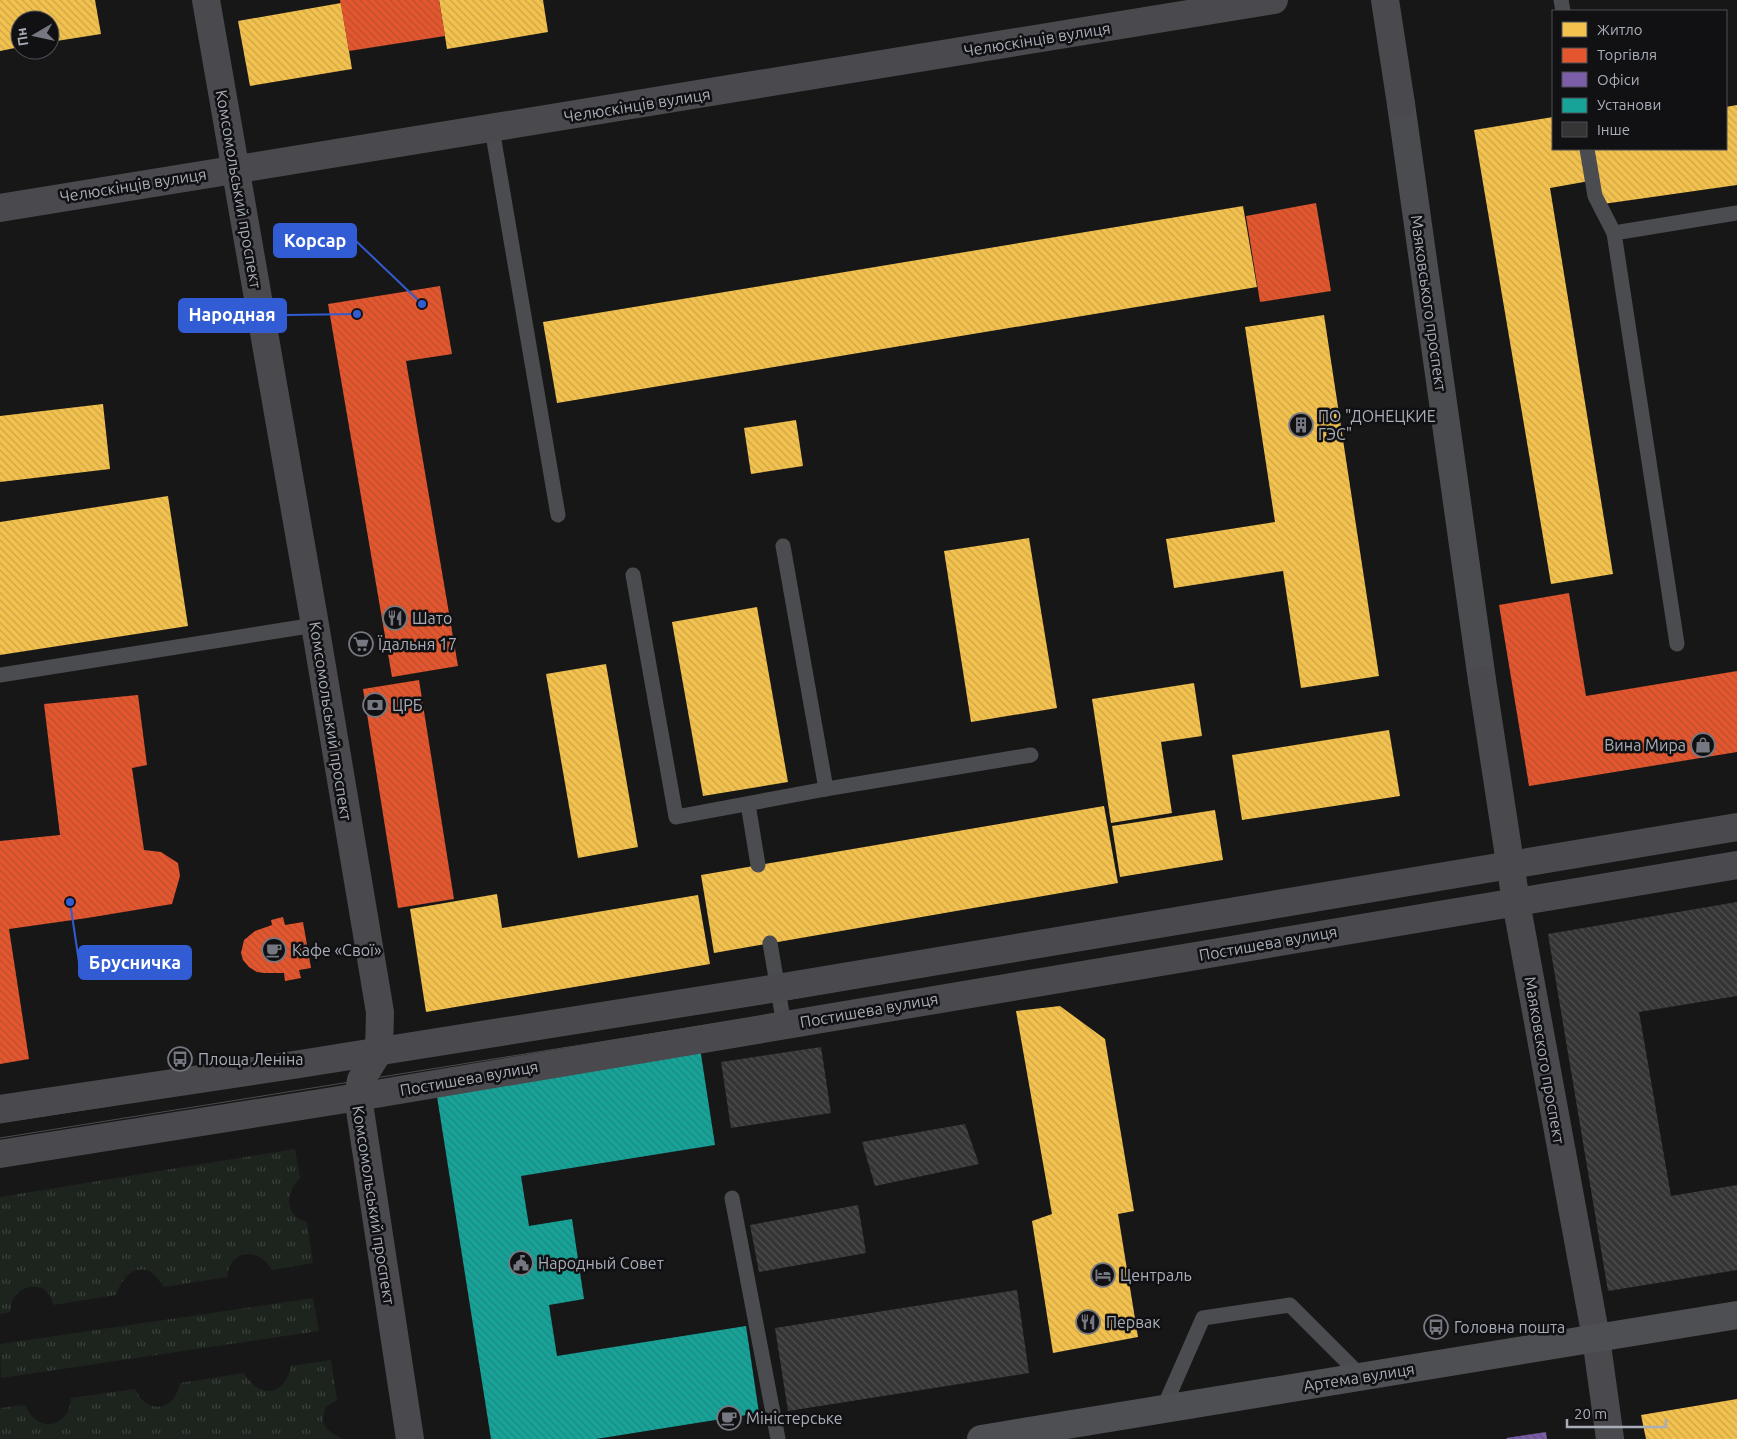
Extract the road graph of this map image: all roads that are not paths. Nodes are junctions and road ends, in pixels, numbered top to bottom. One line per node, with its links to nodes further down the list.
1 (206, 0): 6 (street, Комсомольський проспект)
2 (1274, 0): 4 (street, Челюскінців вулиця)
3 (1385, 0): 16 (street, Маяковського проспект)
4 (492, 128): 6 (street, Челюскінців вулиця); 10 (lane)
5 (1587, 150): 9 (lane)
6 (236, 168): 7 (street, Челюскінців вулиця); 13 (street, Комсомольський проспект)
7 (0, 208)
8 (1737, 213): 9 (lane)
9 (1614, 233): 14 (lane)
10 (558, 515)
11 (783, 546): 18 (lane)
12 (633, 575): 19 (lane)
13 (315, 625): 15 (lane); 27 (street, Комсомольський проспект)
14 (1677, 644)
15 (0, 675)
16 (1482, 680): 23 (street, Маяковского проспект)
17 (1031, 755): 18 (lane)
18 (826, 789): 19 (lane)
19 (748, 804): 22 (lane)
20 (1737, 827): 23 (street, Постишева вулиця)
21 (1737, 865): 23 (street, Постишева вулиця)
22 (758, 866)
23 (1513, 885): 25 (street, Постишева вулиця); 26 (street, Постишева вулиця); 33 (street, Маяковского проспект)
24 (770, 943): 25 (lane)
25 (777, 988): 26 (lane); 27 (street, Постишева вулиця)
26 (784, 1025): 28 (street, Постишева вулиця)
27 (379, 1051): 28 (street, Комсомольський проспект); 29 (street, Постишева вулиця)
28 (358, 1097): 30 (street, Постишева вулиця); 36 (street, Комсомольський проспект)
29 (0, 1109)
30 (0, 1154)
31 (732, 1198): 37 (lane)
32 (1737, 1315): 33 (main road, Артема вулиця)
33 (1596, 1338): 34 (main road, Артема вулиця); 39 (street, Маяковского проспект)
34 (1362, 1376): 35 (main road, Артема вулиця); 35 (lane)
35 (1163, 1409): 38 (main road, Артема вулиця)
36 (410, 1439)
37 (778, 1439)
38 (981, 1439)
39 (1610, 1439)

